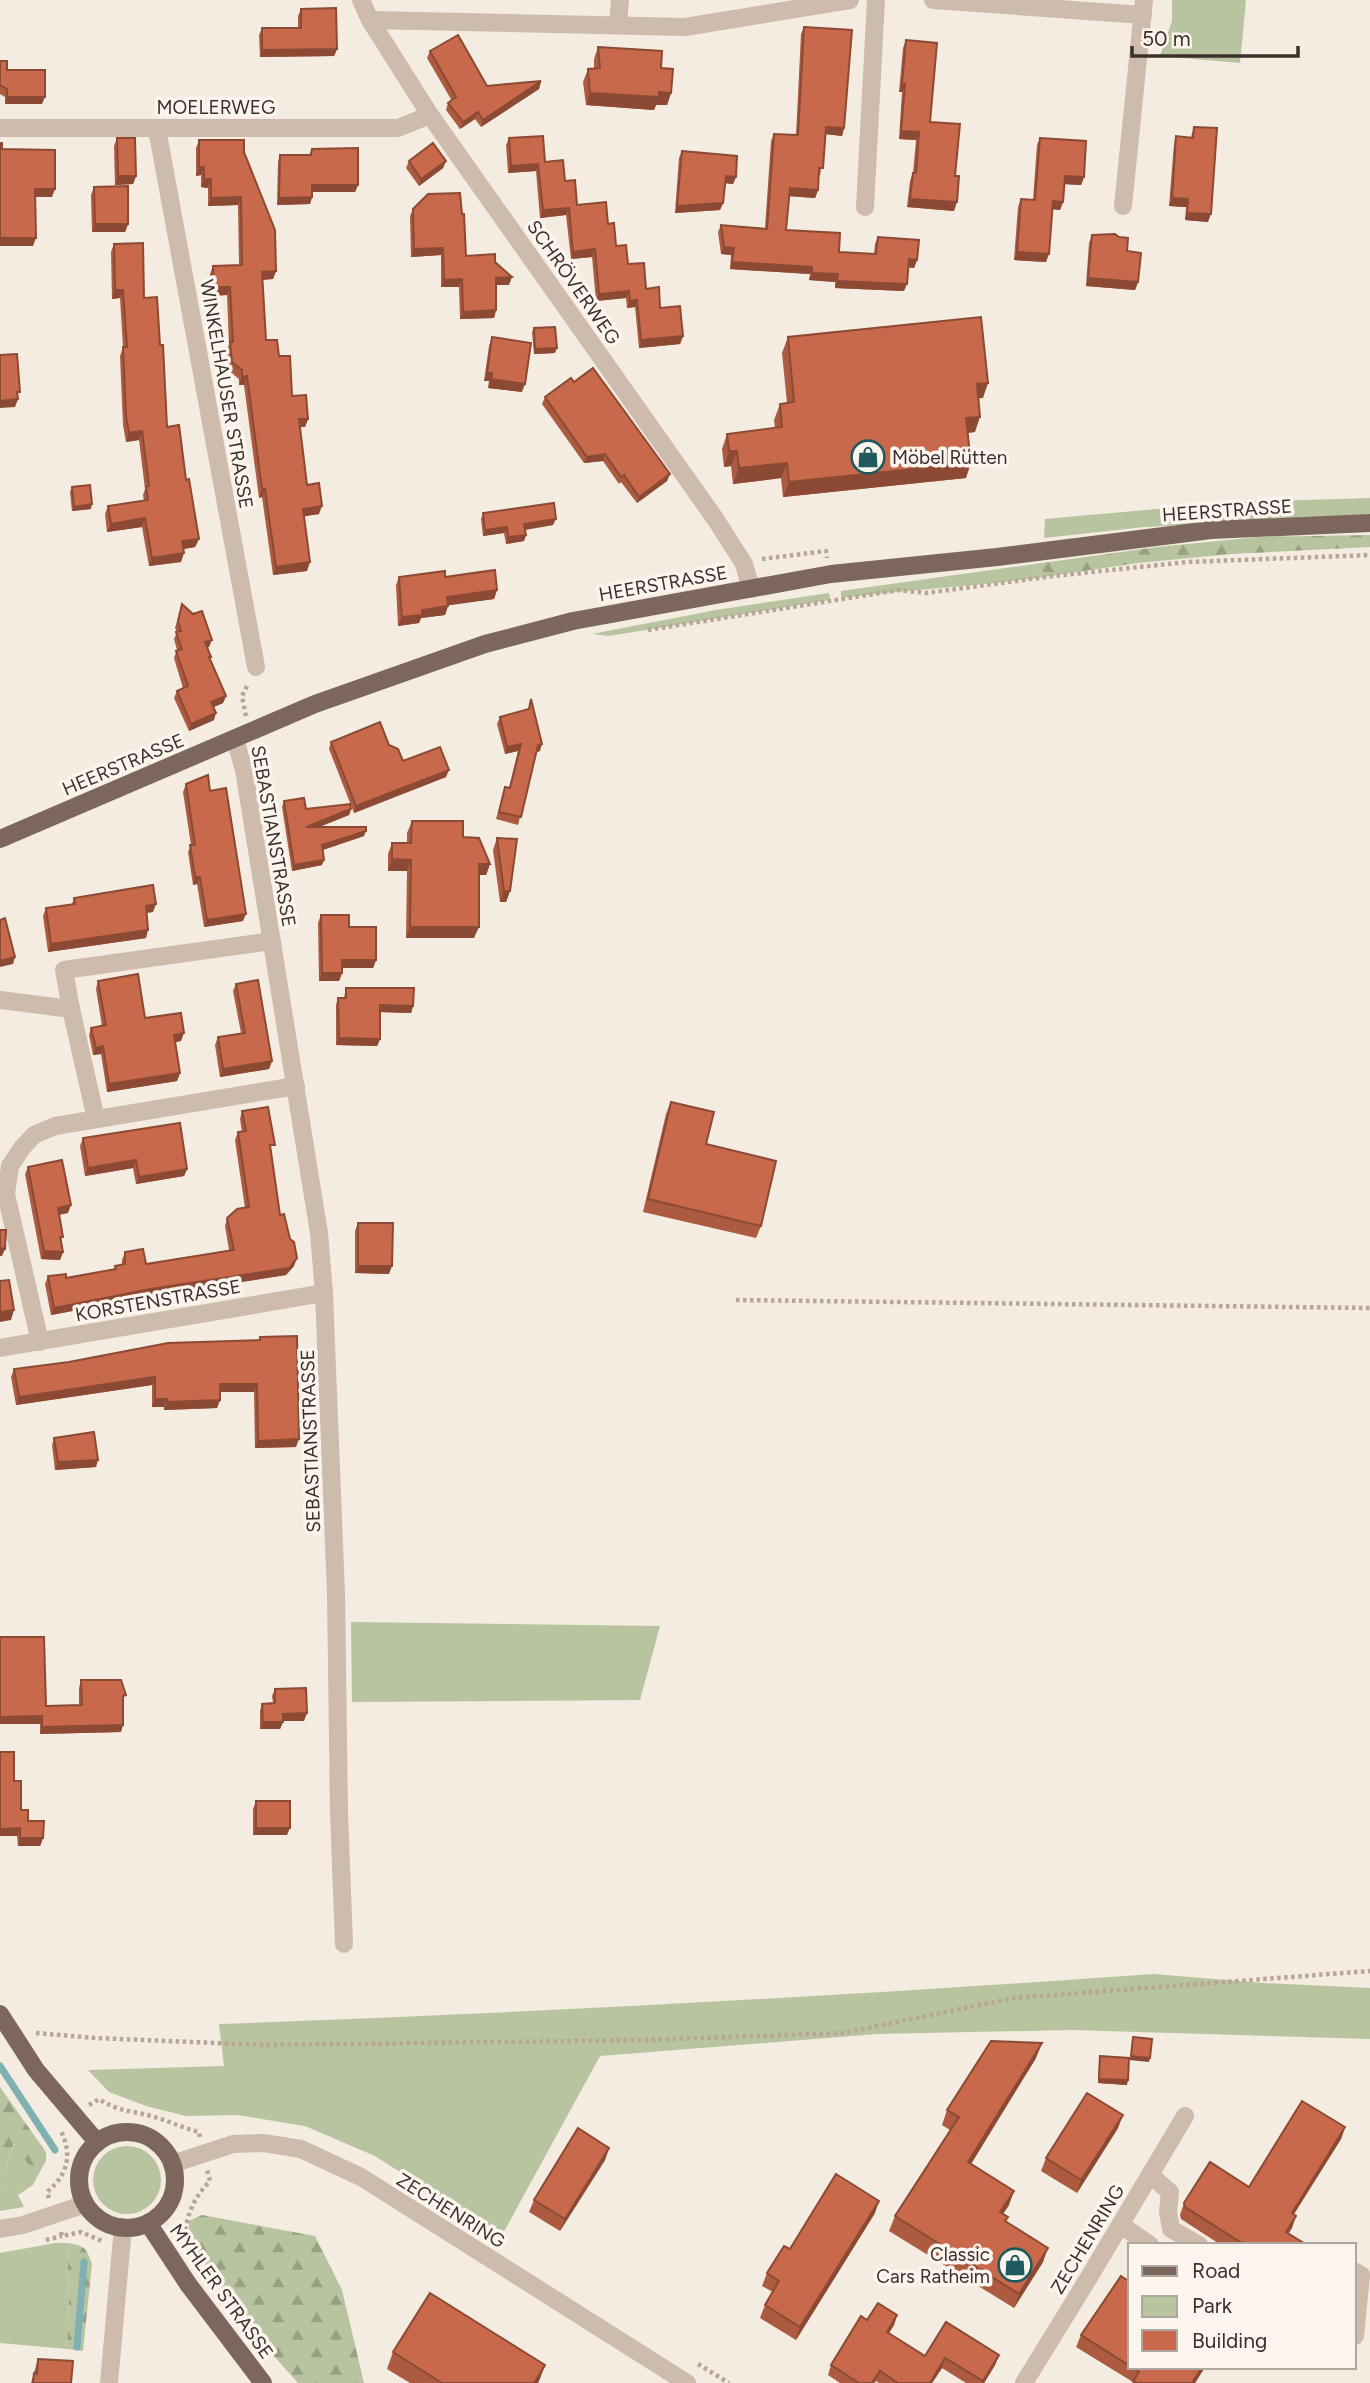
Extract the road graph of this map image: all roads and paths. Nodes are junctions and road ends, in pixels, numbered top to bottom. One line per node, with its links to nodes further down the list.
1 (361, 0): 7 (street, SCHRÖVERWEG)
2 (620, 0): 8 (street)
3 (850, 0): 8 (street)
4 (876, 0): 13 (street)
5 (933, 0): 6 (street)
6 (1144, 8): 12 (street)
7 (370, 20): 8 (street); 9 (street, SCHRÖVERWEG)
8 (618, 25)
9 (430, 115): 11 (street, MOELERWEG); 16 (street, SCHRÖVERWEG)
10 (0, 128): 11 (street, MOELERWEG)
11 (157, 129): 18 (street, WINKELHAUSER STRASSE)
12 (1123, 206)
13 (865, 207)
14 (1370, 523): 16 (main road, HEERSTRASSE)
15 (1370, 555): 17 (path)
16 (751, 589): 19 (main road, HEERSTRASSE)
17 (635, 632)
18 (256, 667): 19 (path)
19 (235, 739): 20 (main road, HEERSTRASSE); 21 (street, SEBASTIANSTRASSE)
20 (0, 839)
21 (272, 941): 23 (street, SEBASTIANSTRASSE); 24 (street, SEBASTIANSTRASSE)
22 (0, 1000): 23 (street)
23 (71, 1009): 25 (street)
24 (296, 1086): 25 (street); 26 (street, SEBASTIANSTRASSE)
25 (96, 1119): 29 (street)
26 (324, 1293): 29 (street, KORSTENSTRASSE); 31 (street, SEBASTIANSTRASSE)
27 (736, 1300): 28 (path)
28 (1370, 1308)
29 (40, 1342): 30 (street, KORSTENSTRASSE)
30 (0, 1349)
31 (344, 1944)
32 (1370, 1971): 34 (path)
33 (0, 2014): 35 (main road)
34 (42, 2033)
35 (73, 2115): 37 (main road); 38 (path); 42 (path)
36 (1185, 2116): 40 (street, ZECHENRING)
37 (97, 2142): 39 (main road); 41 (main road)
38 (204, 2154): 39 (street, ZECHENRING); 49 (path); 54 (street, ZECHENRING)
39 (172, 2164): 43 (main road)
40 (1150, 2175): 44 (street, ZECHENRING); 48 (street)
41 (85, 2204): 42 (street); 46 (main road)
42 (55, 2215): 45 (street); 46 (path)
43 (148, 2223): 46 (main road); 49 (main road, MYHLER STRASSE)
44 (1121, 2225): 47 (street); 55 (street, ZECHENRING)
45 (0, 2228)
46 (122, 2236): 52 (street)
47 (1147, 2243)
48 (1196, 2243)
49 (168, 2254): 53 (main road, MYHLER STRASSE)
50 (1356, 2272): 51 (street)
51 (1356, 2326)
52 (109, 2383)
53 (263, 2383)
54 (687, 2383)
55 (1024, 2383)

